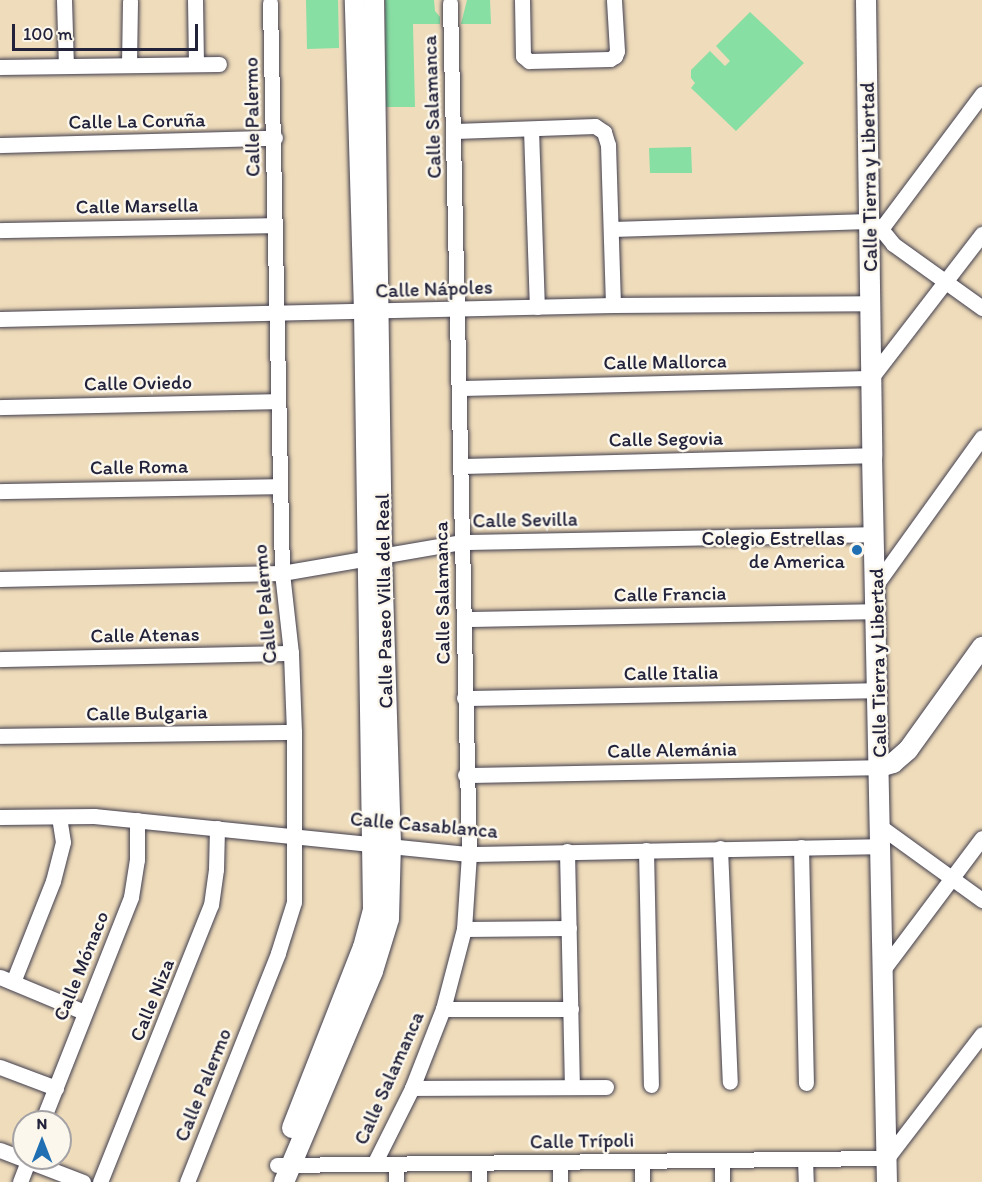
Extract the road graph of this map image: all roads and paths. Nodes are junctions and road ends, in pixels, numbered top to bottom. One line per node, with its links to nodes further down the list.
1 (64, 0): 15 (street)
2 (195, 0): 11 (street)
3 (355, 0): 32 (street, Calle Paseo Villa del Real)
4 (374, 0): 32 (street, Calle Paseo Villa del Real)
5 (522, 0): 6 (street)
6 (614, 0)
7 (866, 0): 22 (street, Calle Tierra y Libertad)
8 (130, 1): 13 (street)
9 (270, 3): 19 (street, Calle Palermo)
10 (450, 3): 18 (street, Calle Salamanca)
11 (196, 64): 12 (street); 13 (street)
12 (219, 64)
13 (129, 65): 15 (street)
14 (0, 66): 15 (street)
15 (66, 66)
16 (982, 94): 22 (street)
17 (531, 129): 18 (street); 23 (street); 29 (street)
18 (454, 131): 31 (street, Calle Salamanca)
19 (275, 138): 20 (street, Calle La Coruña); 21 (street, Calle Palermo)
20 (0, 145)
21 (274, 225): 24 (street, Calle Marsella); 33 (street, Calle Palermo)
22 (875, 225): 23 (street); 26 (street); 27 (street, Calle Tierra y Libertad)
23 (612, 229): 28 (street)
24 (0, 230)
25 (982, 234): 26 (street)
26 (946, 282): 30 (street); 35 (street)
27 (870, 303): 28 (street, Calle Nápoles); 35 (street, Calle Tierra y Libertad)
28 (613, 305): 29 (street, Calle Nápoles)
29 (537, 307): 31 (street, Calle Nápoles)
30 (982, 308)
31 (458, 309): 32 (street, Calle Nápoles); 36 (street, Calle Salamanca)
32 (372, 312): 33 (street, Calle Nápoles); 46 (street, Calle Paseo Villa del Real)
33 (277, 314): 34 (street, Calle Nápoles); 37 (street, Calle Palermo)
34 (0, 319)
35 (871, 378): 36 (street, Calle Mallorca); 40 (street, Calle Tierra y Libertad)
36 (460, 388): 41 (street, Calle Salamanca)
37 (276, 401): 38 (street, Calle Oviedo); 42 (street, Calle Palermo)
38 (0, 406)
39 (982, 437): 49 (street)
40 (872, 455): 41 (street, Calle Segovia); 44 (street, Calle Tierra y Libertad)
41 (461, 466): 45 (street, Calle Salamanca)
42 (280, 486): 43 (street, Calle Roma); 47 (street, Calle Palermo)
43 (0, 491)
44 (874, 534): 45 (street, Calle Sevilla); 49 (street, Calle Tierra y Libertad)
45 (462, 542): 46 (street, Calle Sevilla); 51 (street, Calle Salamanca)
46 (374, 558): 47 (street, Calle Sevilla); 68 (street, Calle Paseo Villa del Real)
47 (282, 573): 48 (street, Calle Sevilla); 53 (street, Calle Palermo)
48 (0, 579)
49 (875, 586): 50 (street, Calle Tierra y Libertad)
50 (876, 611): 51 (street, Calle Francia); 55 (street, Calle Tierra y Libertad)
51 (465, 619): 56 (street, Calle Salamanca)
52 (982, 647): 59 (street)
53 (291, 653): 54 (street, Calle Atenas); 57 (street, Calle Palermo)
54 (0, 658)
55 (878, 690): 56 (street, Calle Italia); 59 (street, Calle Tierra y Libertad)
56 (464, 698): 60 (street, Calle Salamanca)
57 (294, 732): 58 (street, Calle Bulgaria); 65 (street, Calle Palermo)
58 (0, 736)
59 (880, 767): 60 (street, Calle Alemánia); 66 (street, Calle Tierra y Libertad)
60 (465, 775): 73 (street, Calle Salamanca)
61 (59, 817): 62 (street, Calle Casablanca); 63 (street, Calle Casablanca); 79 (street)
62 (0, 818)
63 (138, 820): 64 (street, Calle Casablanca); 82 (street, Calle Mónaco)
64 (217, 828): 65 (street, Calle Casablanca); 104 (street, Calle Niza)
65 (295, 834): 68 (street, Calle Casablanca); 105 (street, Calle Palermo)
66 (881, 837): 69 (street, Calle Casablanca); 74 (street); 78 (street, Calle Tierra y Libertad)
67 (982, 838): 74 (street)
68 (382, 843): 73 (street, Calle Casablanca); 102 (street, Calle Paseo Villa del Real)
69 (801, 846): 70 (street, Calle Casablanca); 86 (street)
70 (720, 848): 71 (street, Calle Casablanca); 85 (street)
71 (646, 850): 72 (street, Calle Casablanca); 87 (street)
72 (567, 851): 73 (street, Calle Casablanca); 76 (street)
73 (469, 854): 77 (street, Calle Salamanca)
74 (953, 879): 75 (street); 78 (street)
75 (982, 900)
76 (569, 928): 77 (street); 81 (street)
77 (464, 929): 80 (street, Calle Salamanca)
78 (885, 967): 93 (street, Calle Tierra y Libertad)
79 (7, 980): 82 (street)
80 (442, 1009): 81 (street); 91 (street, Calle Salamanca)
81 (571, 1009): 89 (street)
82 (84, 1012): 90 (street, Calle Mónaco)
83 (982, 1034): 93 (street)
84 (0, 1067): 90 (street)
85 (730, 1082)
86 (806, 1083)
87 (651, 1085)
88 (606, 1086): 89 (street)
89 (572, 1087): 91 (street)
90 (56, 1088): 92 (street, Calle Mónaco)
91 (412, 1088): 99 (street, Calle Salamanca)
92 (47, 1110)
93 (887, 1158): 94 (street, Calle Trípoli); 112 (street, Calle Tierra y Libertad)
94 (805, 1159): 95 (street, Calle Trípoli); 111 (street)
95 (722, 1160): 96 (street, Calle Trípoli); 110 (street)
96 (642, 1161): 97 (street, Calle Trípoli); 109 (street)
97 (560, 1162): 98 (street, Calle Trípoli); 108 (street)
98 (479, 1163): 100 (street, Calle Trípoli); 107 (street)
99 (374, 1164): 100 (street, Calle Trípoli); 102 (street, Calle Trípoli)
100 (396, 1164): 106 (street)
101 (54, 1170): 103 (street)
102 (281, 1174)
103 (83, 1182)
104 (100, 1182)
105 (187, 1182)
106 (396, 1182)
107 (479, 1182)
108 (560, 1182)
109 (642, 1182)
110 (722, 1182)
111 (806, 1182)
112 (888, 1182)

